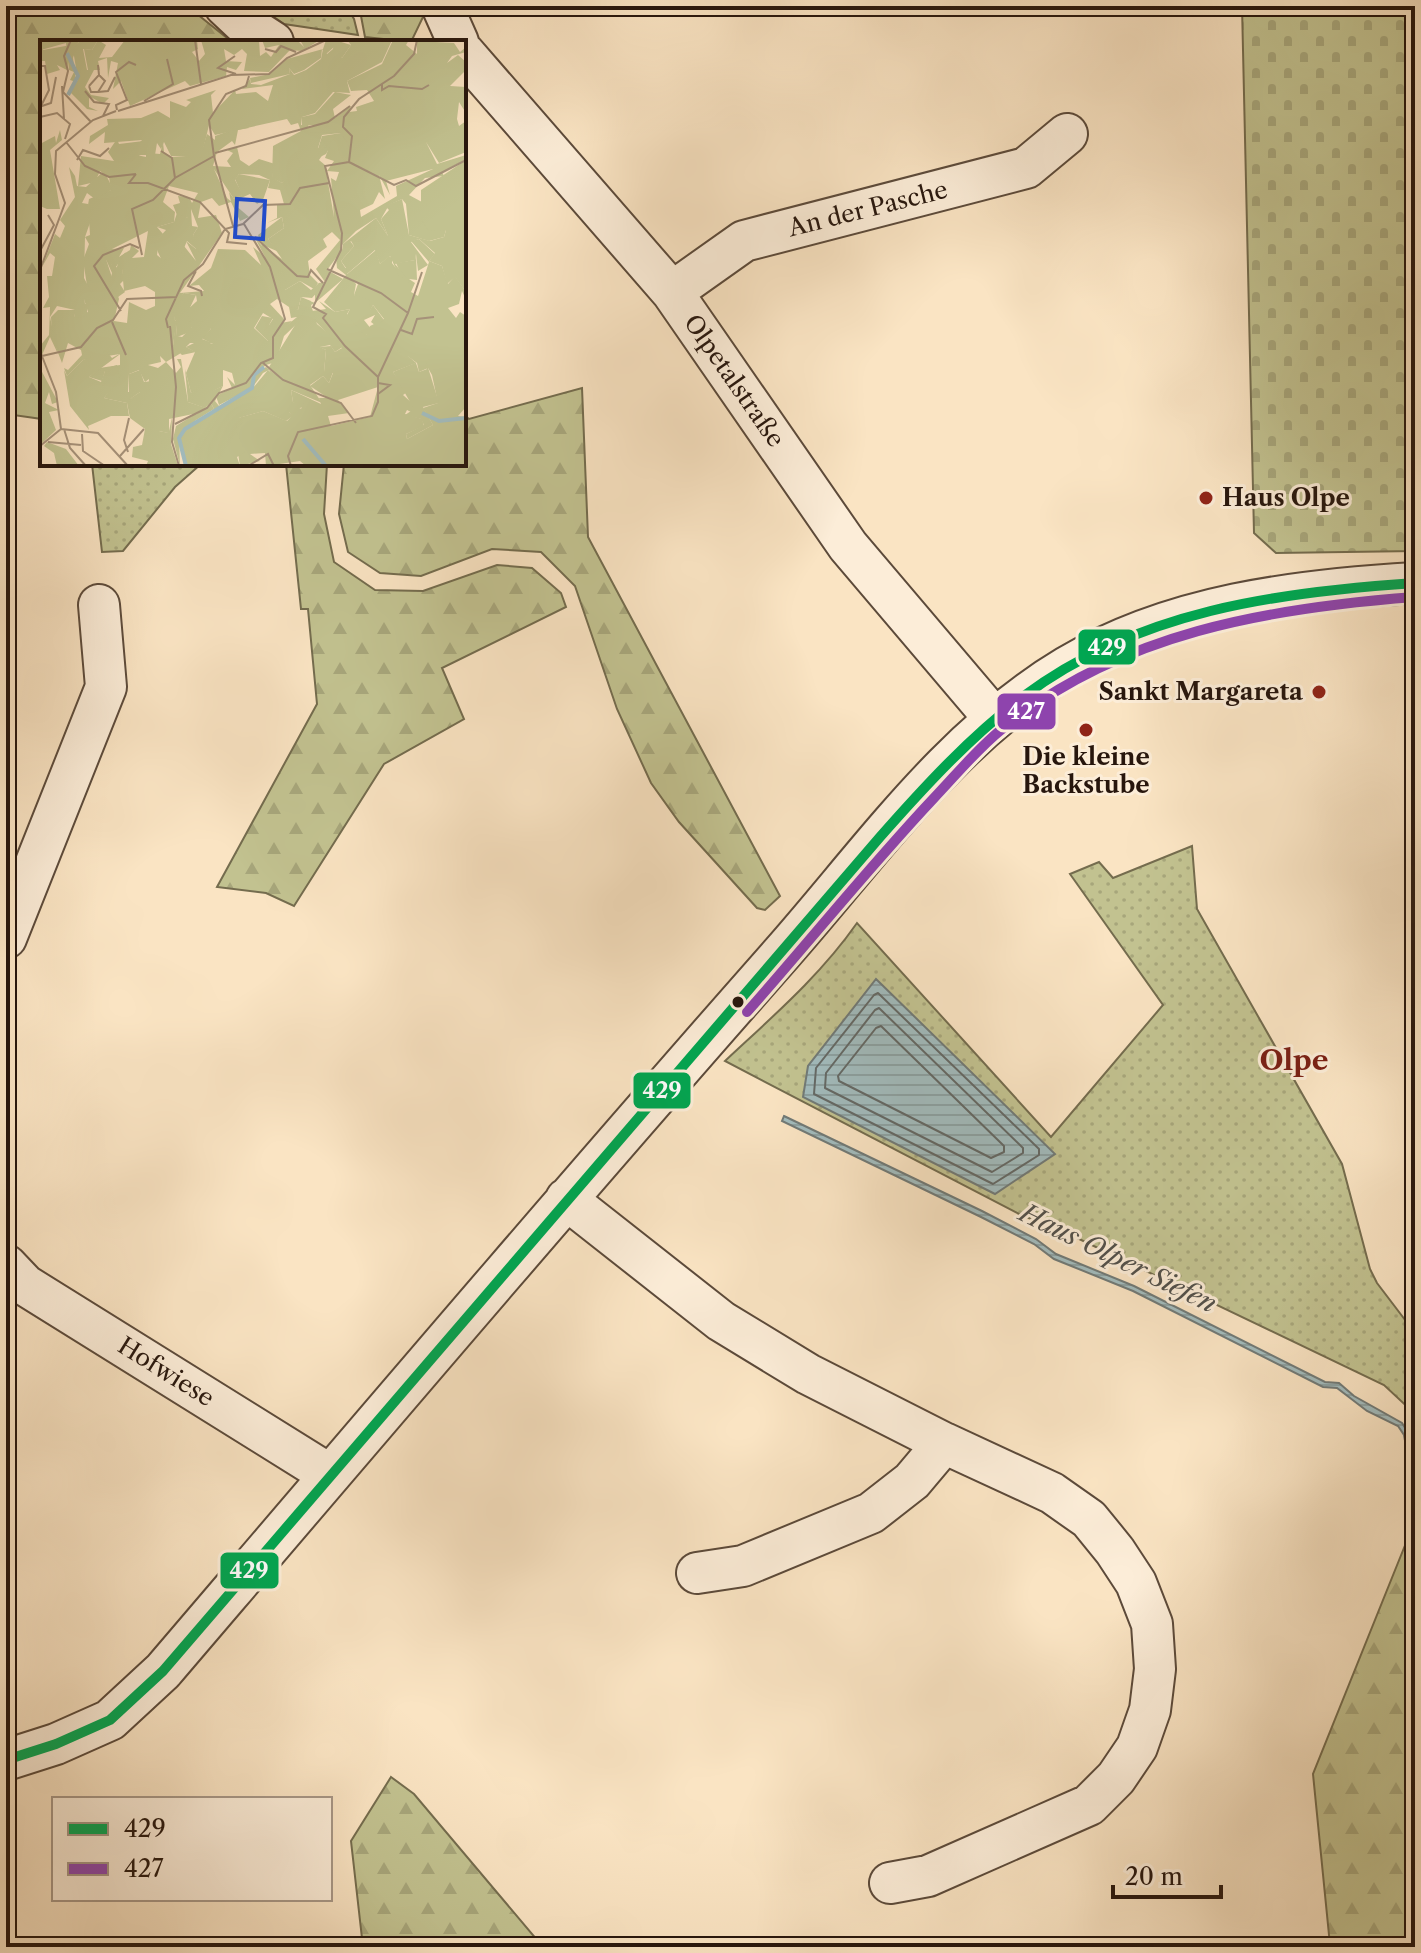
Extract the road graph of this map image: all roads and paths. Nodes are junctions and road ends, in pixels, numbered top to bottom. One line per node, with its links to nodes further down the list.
1 (225, 6): 3 (street)
2 (442, 6): 4 (street)
3 (270, 40)
4 (457, 40)
5 (466, 55): 7 (street, Olpetalstraße)
6 (1067, 134): 7 (street, An der Pasche)
7 (672, 292): 10 (street, Olpetalstraße)
8 (1415, 583): 10 (street)
9 (99, 605): 11 (street)
10 (994, 718): 12 (street)
11 (6, 938)
12 (566, 1199): 14 (street); 15 (street)
13 (6, 1265): 15 (street, Hofwiese)
14 (944, 1443): 16 (street); 18 (street)
15 (330, 1475): 17 (street)
16 (697, 1573)
17 (6, 1760)
18 (890, 1883)

